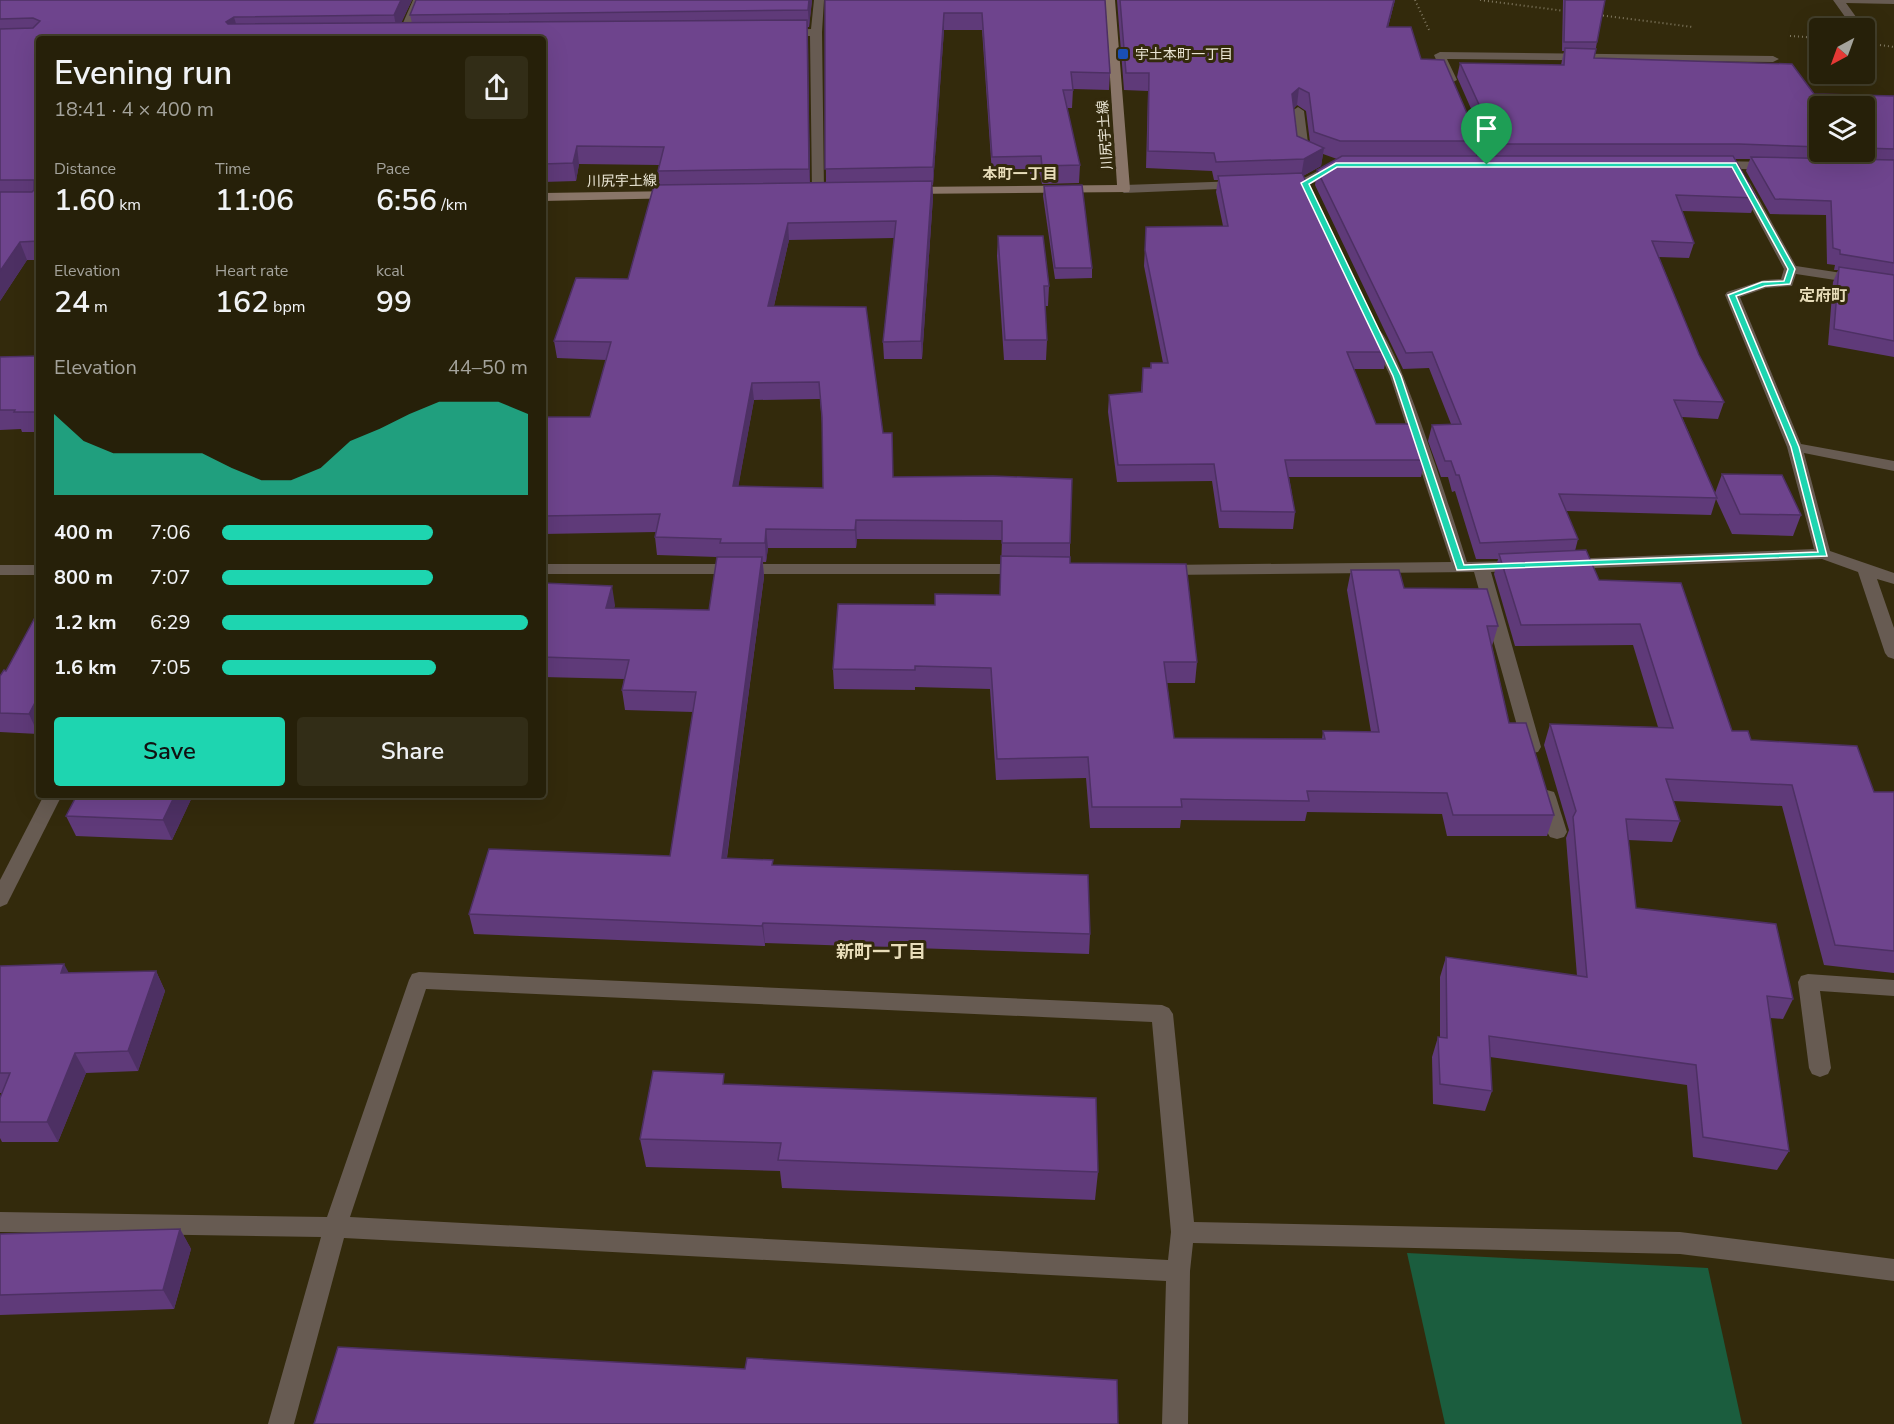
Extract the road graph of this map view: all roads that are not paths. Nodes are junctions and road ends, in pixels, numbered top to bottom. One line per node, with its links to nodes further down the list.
1 (418, 0): 9 (street)
2 (819, 0): 7 (street)
3 (1110, 0): 18 (main road, 川尻宇土線)
4 (1838, 0): 5 (street); 6 (street)
5 (1894, 1)
6 (1851, 18)
7 (816, 32): 8 (street); 19 (street)
8 (769, 33)
9 (403, 36)
10 (1773, 59): 11 (street)
11 (1454, 88)
12 (1464, 110): 14 (street)
13 (1298, 111): 18 (street)
14 (1487, 165)
15 (1699, 165): 16 (street)
16 (1734, 165): 17 (street); 23 (street)
17 (1781, 166)
18 (1124, 189): 20 (main road, 川尻宇土線)
19 (818, 192)
20 (889, 192)
21 (687, 195): 22 (main road, 川尻宇土線)
22 (546, 197)
23 (1791, 269): 24 (street); 26 (street)
24 (1894, 285)
25 (1371, 322): 30 (street)
26 (1795, 447): 27 (street); 28 (street)
27 (1894, 466)
28 (1823, 554): 29 (street); 32 (street)
29 (1481, 567): 30 (street); 39 (street)
30 (1461, 568): 36 (street)
31 (546, 569): 35 (street)
32 (1865, 569): 37 (street); 38 (street)
33 (0, 570): 34 (street)
34 (36, 570)
35 (1039, 570)
36 (1145, 570)
37 (1894, 579)
38 (1894, 653)
39 (1537, 763)
40 (1543, 786): 42 (street)
41 (51, 798): 43 (street)
42 (1557, 832)
43 (0, 899)
44 (1894, 988): 45 (street)
45 (1820, 1068)
46 (0, 1222): 47 (street)
47 (335, 1227): 48 (street); 50 (street); 51 (street)
48 (1183, 1232): 49 (street); 50 (street)
49 (1894, 1270)
50 (1178, 1271): 52 (street)
51 (281, 1424)
52 (1175, 1424)

